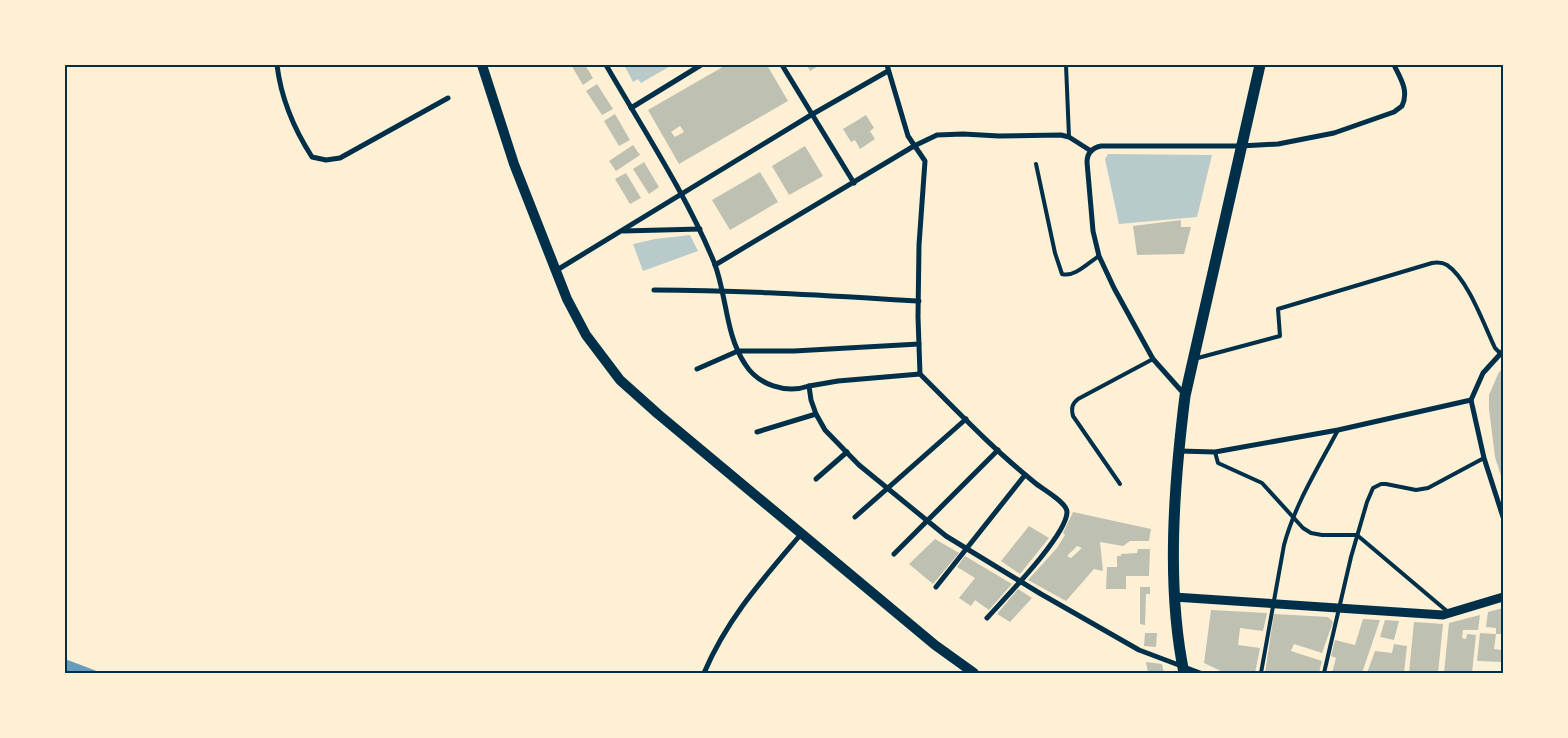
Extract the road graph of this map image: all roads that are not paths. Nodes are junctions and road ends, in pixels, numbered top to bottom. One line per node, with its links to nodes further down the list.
1 (277, 65): 10 (street)
2 (482, 65): 24 (main road)
3 (606, 65): 11 (street)
4 (701, 65): 11 (street)
5 (782, 65): 12 (street)
6 (1066, 65): 13 (lane)
7 (1260, 65): 15 (main road)
8 (1394, 65): 15 (street)
9 (887, 68): 12 (street); 14 (street)
10 (448, 98)
11 (631, 108): 19 (street)
12 (811, 115): 18 (street); 19 (street)
13 (1069, 137): 14 (street); 16 (street)
14 (914, 146): 18 (street); 27 (street)
15 (1240, 146): 16 (street); 32 (main road)
16 (1091, 151): 22 (street)
17 (1036, 164): 22 (lane)
18 (854, 183): 23 (street)
19 (681, 195): 20 (street); 21 (street)
20 (700, 229): 21 (street); 23 (street)
21 (621, 231): 24 (street)
22 (1099, 256): 31 (street)
23 (715, 265): 26 (street)
24 (557, 270): 55 (main road)
25 (654, 290): 26 (street)
26 (722, 290): 27 (street); 29 (street)
27 (919, 301): 28 (street)
28 (919, 344): 29 (street); 34 (street)
29 (738, 351): 33 (street); 35 (street)
30 (1501, 352): 32 (lane); 37 (street)
31 (1153, 359): 36 (street); 49 (lane)
32 (1193, 360): 36 (main road)
33 (697, 369)
34 (920, 374): 35 (street); 39 (street)
35 (809, 386): 38 (street)
36 (1185, 396): 43 (main road)
37 (1471, 400): 40 (street); 46 (street)
38 (816, 414): 41 (street); 44 (street)
39 (966, 420): 42 (street); 50 (street)
40 (1338, 430): 45 (street); 51 (lane)
41 (757, 432)
42 (998, 450): 47 (street); 54 (street)
43 (1178, 451): 45 (street); 61 (main road)
44 (847, 452): 48 (street); 50 (street)
45 (1215, 452): 51 (lane)
46 (1484, 458): 53 (street); 56 (lane)
47 (1025, 475): 57 (street); 59 (street)
48 (816, 479)
49 (1120, 484)
50 (887, 488): 52 (street); 54 (street)
51 (1293, 516): 56 (lane); 63 (lane)
52 (855, 517)
53 (1503, 517)
54 (927, 521): 57 (street); 58 (street)
55 (802, 533): 68 (street); 69 (main road)
56 (1357, 535): 64 (lane); 65 (lane)
57 (967, 548): 59 (street); 60 (street)
58 (894, 554)
59 (1020, 581): 66 (street); 67 (street)
60 (936, 587)
61 (1174, 597): 63 (street); 67 (main road)
62 (1503, 597): 65 (street)
63 (1272, 604): 64 (street); 71 (lane)
64 (1340, 608): 65 (street); 72 (lane)
65 (1450, 613)
66 (987, 618)
67 (1183, 670): 70 (street)
68 (704, 673)
69 (974, 673)
70 (1200, 673)
71 (1260, 673)
72 (1324, 673)

